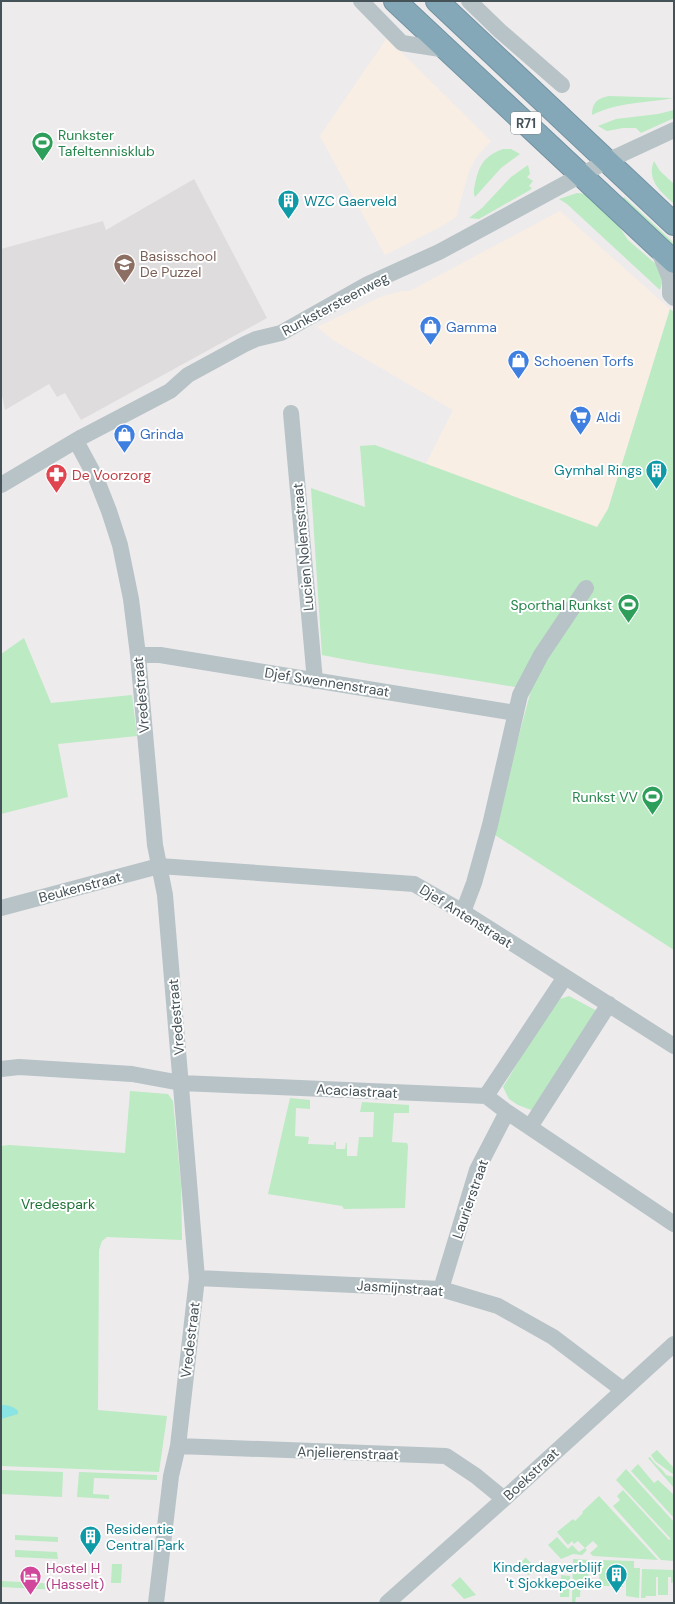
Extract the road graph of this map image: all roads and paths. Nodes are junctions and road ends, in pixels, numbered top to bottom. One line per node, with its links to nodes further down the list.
1 (361, 1): 6 (street)
2 (395, 1): 6 (highway, R71)
3 (437, 1): 8 (highway, R71)
4 (469, 1): 5 (street)
5 (500, 31): 7 (street); 8 (street)
6 (447, 50): 11 (highway, R71)
7 (562, 85)
8 (527, 86): 10 (highway, R71)
9 (674, 130): 10 (street, Runkstersteenweg)
10 (607, 161): 11 (street, Runkstersteenweg); 12 (highway, R71)
11 (581, 175): 13 (highway, R71); 17 (street, Runkstersteenweg)
12 (674, 224)
13 (657, 247): 14 (highway, R71); 15 (street)
14 (674, 262)
15 (674, 298)
16 (292, 413): 21 (street, Lucien Nolensstraat)
17 (76, 441): 18 (street, Runkstersteenweg); 20 (street, Vredestraat)
18 (1, 485)
19 (586, 588): 22 (street)
20 (138, 655): 21 (street, Djef Swennenstraat); 23 (street, Vredestraat)
21 (315, 681): 22 (street, Djef Swennenstraat)
22 (516, 713): 25 (street)
23 (159, 866): 24 (street, Beukenstraat); 25 (street, Djef Antenstraat); 30 (street, Vredestraat)
24 (1, 908)
25 (463, 912): 26 (street, Djef Antenstraat)
26 (565, 977): 27 (street, Djef Antenstraat); 31 (street)
27 (609, 1004): 28 (street, Djef Antenstraat); 33 (street)
28 (674, 1046)
29 (1, 1069): 30 (street, Acaciastraat)
30 (181, 1083): 31 (street, Acaciastraat); 35 (street, Vredestraat)
31 (486, 1096): 32 (street)
32 (507, 1112): 33 (street); 36 (street, Laurierstraat)
33 (530, 1127): 34 (street)
34 (674, 1224)
35 (197, 1278): 36 (street, Jasmijnstraat); 39 (street, Vredestraat)
36 (441, 1289): 38 (street, Jasmijnstraat)
37 (674, 1344): 38 (street, Boekstraat)
38 (623, 1390): 40 (street, Boekstraat)
39 (178, 1446): 40 (street, Anjelierenstraat); 41 (street, Vredestraat)
40 (504, 1499): 42 (street, Boekstraat)
41 (156, 1603)
42 (387, 1603)

